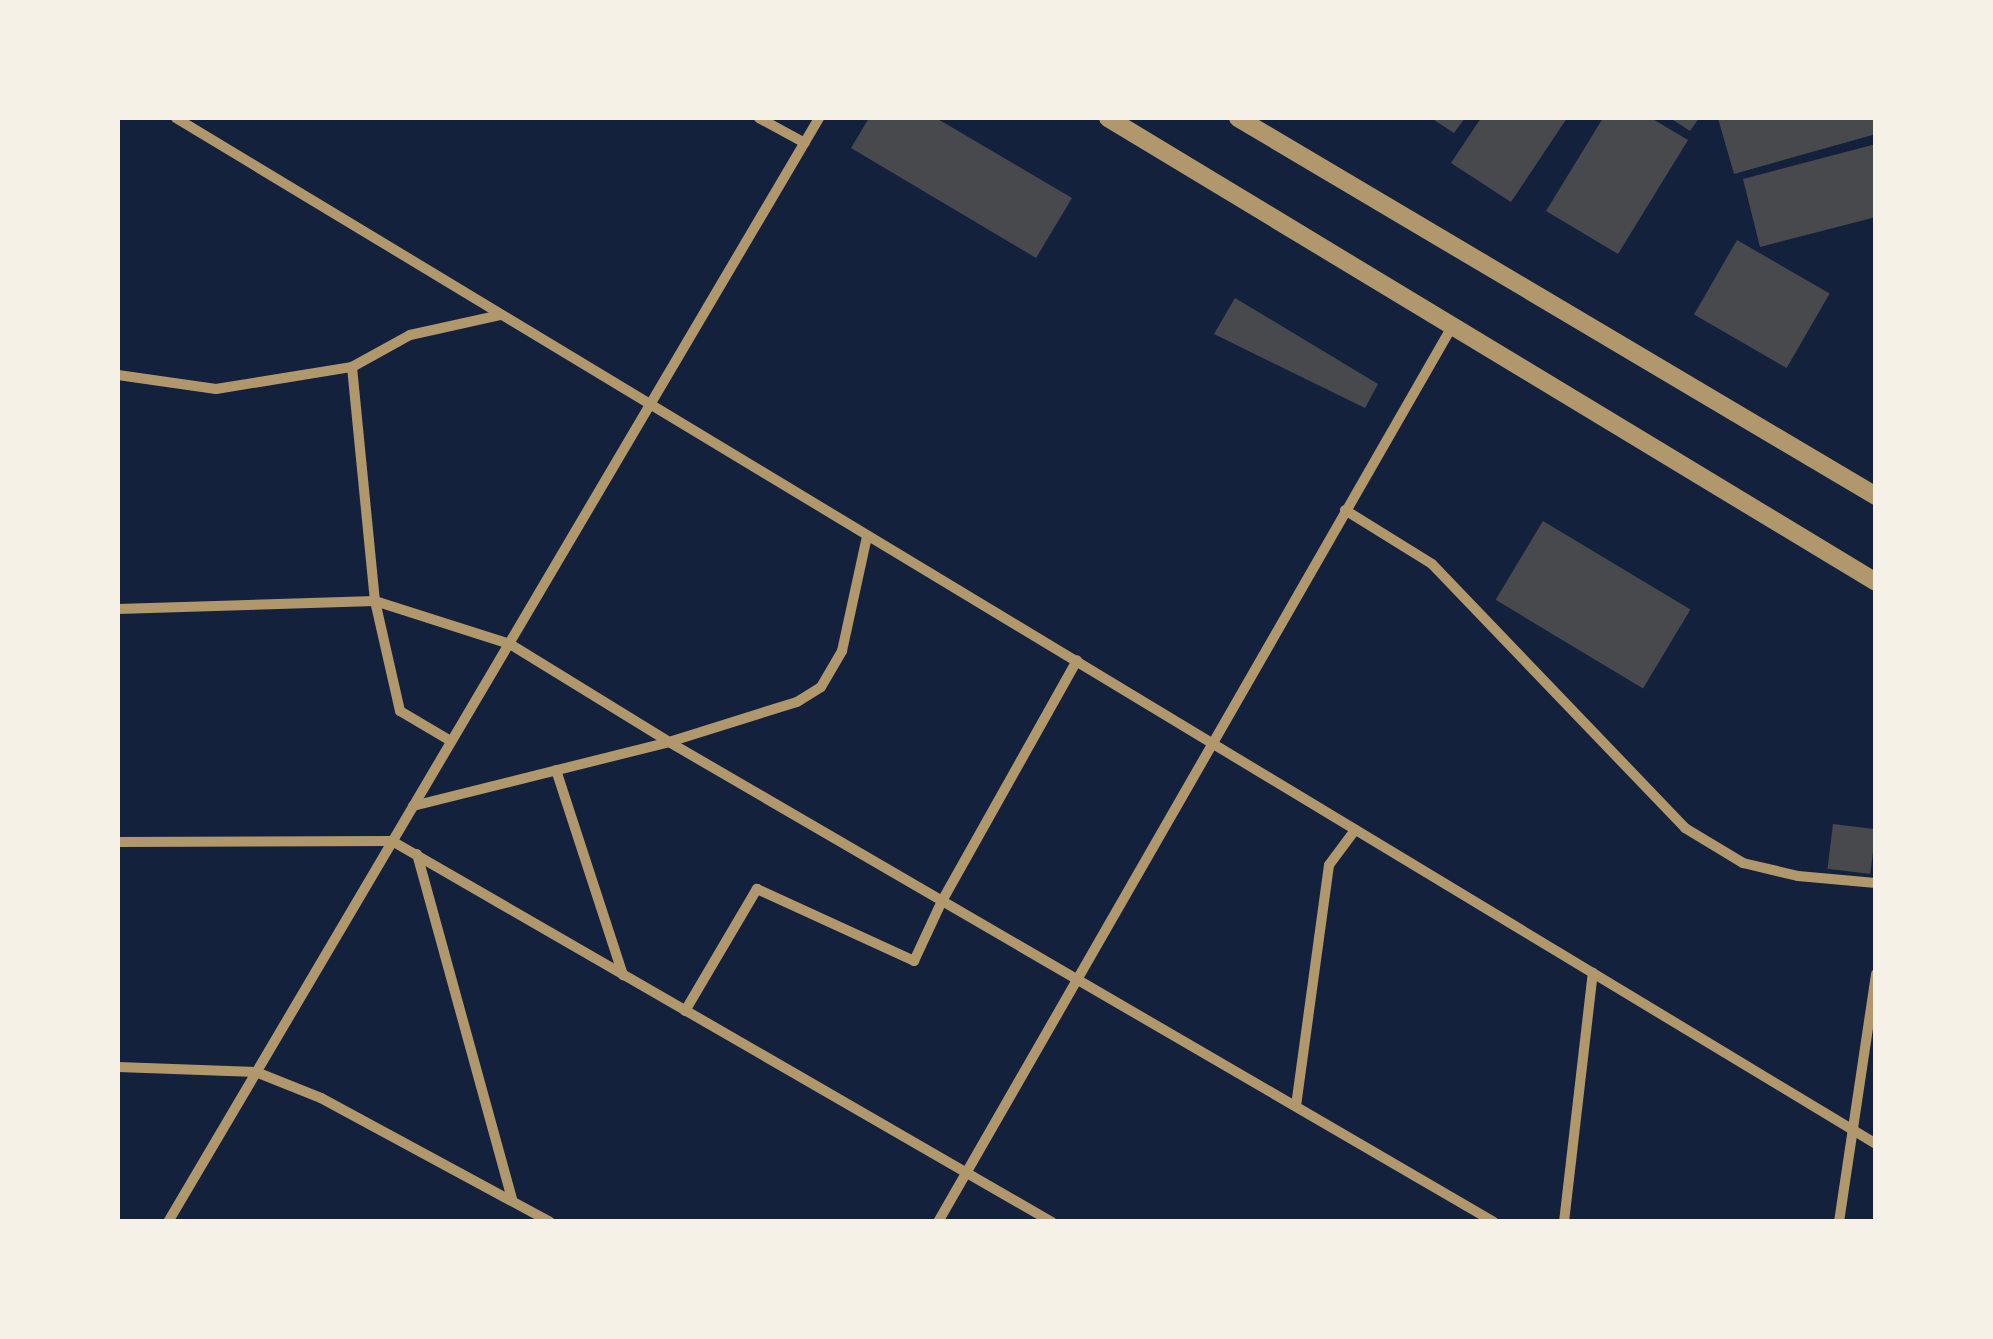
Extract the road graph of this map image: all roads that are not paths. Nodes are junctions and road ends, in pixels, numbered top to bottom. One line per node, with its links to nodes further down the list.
1 (176, 118): 7 (street)
2 (759, 118): 6 (street)
3 (818, 118): 6 (street)
4 (1108, 118): 8 (street)
5 (1238, 118): 12 (street)
6 (804, 143): 11 (street)
7 (501, 314): 9 (street); 11 (street)
8 (1453, 325): 13 (street); 15 (street)
9 (352, 367): 10 (street); 16 (street)
10 (118, 375)
11 (650, 405): 14 (street); 18 (street)
12 (1876, 496)
13 (1345, 510): 22 (street); 29 (street)
14 (867, 536): 19 (street); 21 (street)
15 (1876, 582)
16 (374, 602): 17 (street); 18 (street); 20 (street)
17 (118, 608)
18 (510, 644): 20 (street); 21 (street)
19 (1076, 660): 22 (street); 30 (street)
20 (449, 740): 24 (street)
21 (669, 742): 23 (street); 30 (street)
22 (1211, 743): 25 (street); 34 (street)
23 (556, 770): 24 (street); 33 (street)
24 (413, 806): 26 (street)
25 (1356, 830): 31 (street); 38 (street)
26 (392, 841): 27 (street); 28 (street); 37 (street)
27 (118, 842)
28 (417, 854): 33 (street); 42 (street)
29 (1876, 883)
30 (942, 901): 34 (street); 35 (street)
31 (1592, 974): 39 (street); 48 (street)
32 (1876, 974): 39 (street)
33 (623, 976): 35 (street)
34 (1076, 979): 38 (street); 41 (street)
35 (685, 1011): 41 (street)
36 (118, 1067): 37 (street)
37 (256, 1072): 42 (street); 43 (street)
38 (1296, 1106): 47 (street)
39 (1850, 1129): 40 (street); 49 (street)
40 (1876, 1144)
41 (968, 1170): 45 (street); 46 (street)
42 (512, 1198): 44 (street)
43 (168, 1222)
44 (550, 1222)
45 (938, 1222)
46 (1052, 1222)
47 (1494, 1222)
48 (1564, 1222)
49 (1838, 1222)

